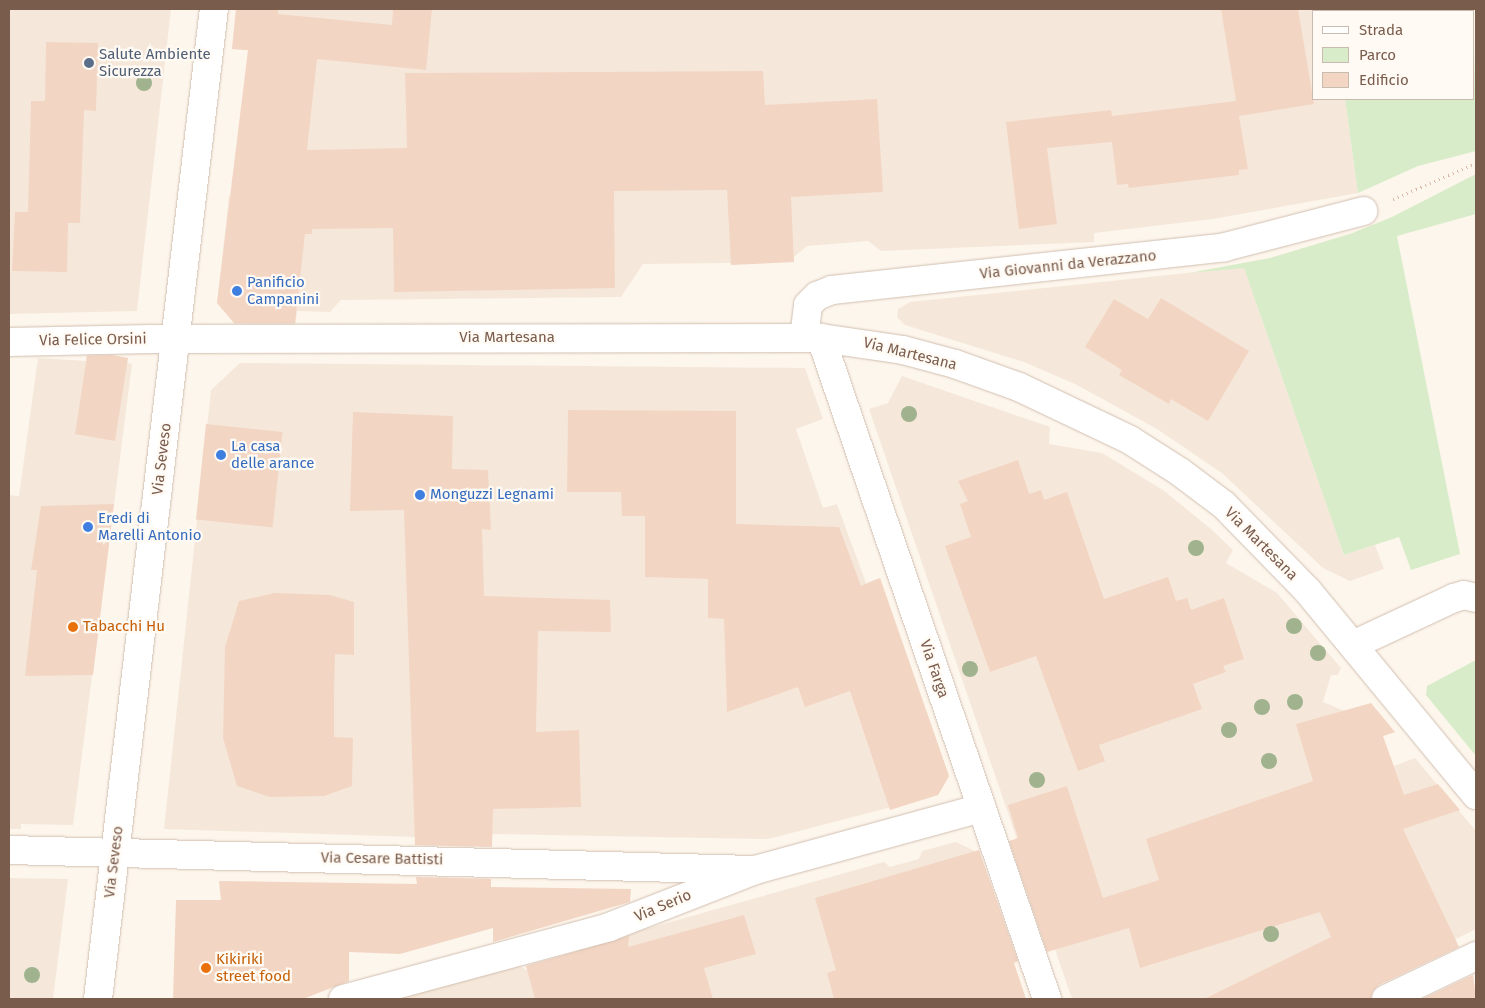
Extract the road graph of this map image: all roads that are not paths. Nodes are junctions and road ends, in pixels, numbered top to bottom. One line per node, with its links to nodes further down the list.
1 (214, 9): 4 (street, Via Seveso)
2 (1363, 211): 3 (street, Via Giovanni da Verazzano)
3 (813, 338): 4 (street, Via Martesana); 7 (street, Via Martesana); 9 (street, Via Farga)
4 (176, 340): 5 (street, Via Felice Orsini); 11 (street, Via Seveso)
5 (9, 342)
6 (1476, 598): 7 (street)
7 (1353, 645): 8 (street, Via Martesana)
8 (1476, 795)
9 (982, 808): 12 (street, Via Serio); 16 (street, Via Farga)
10 (9, 850): 11 (street, Via Cesare Battisti)
11 (115, 852): 12 (street, Via Cesare Battisti); 14 (street, Via Seveso)
12 (756, 870): 15 (street, Via Serio)
13 (1476, 956): 17 (street)
14 (98, 999)
15 (343, 999)
16 (1047, 999)
17 (1386, 999)

